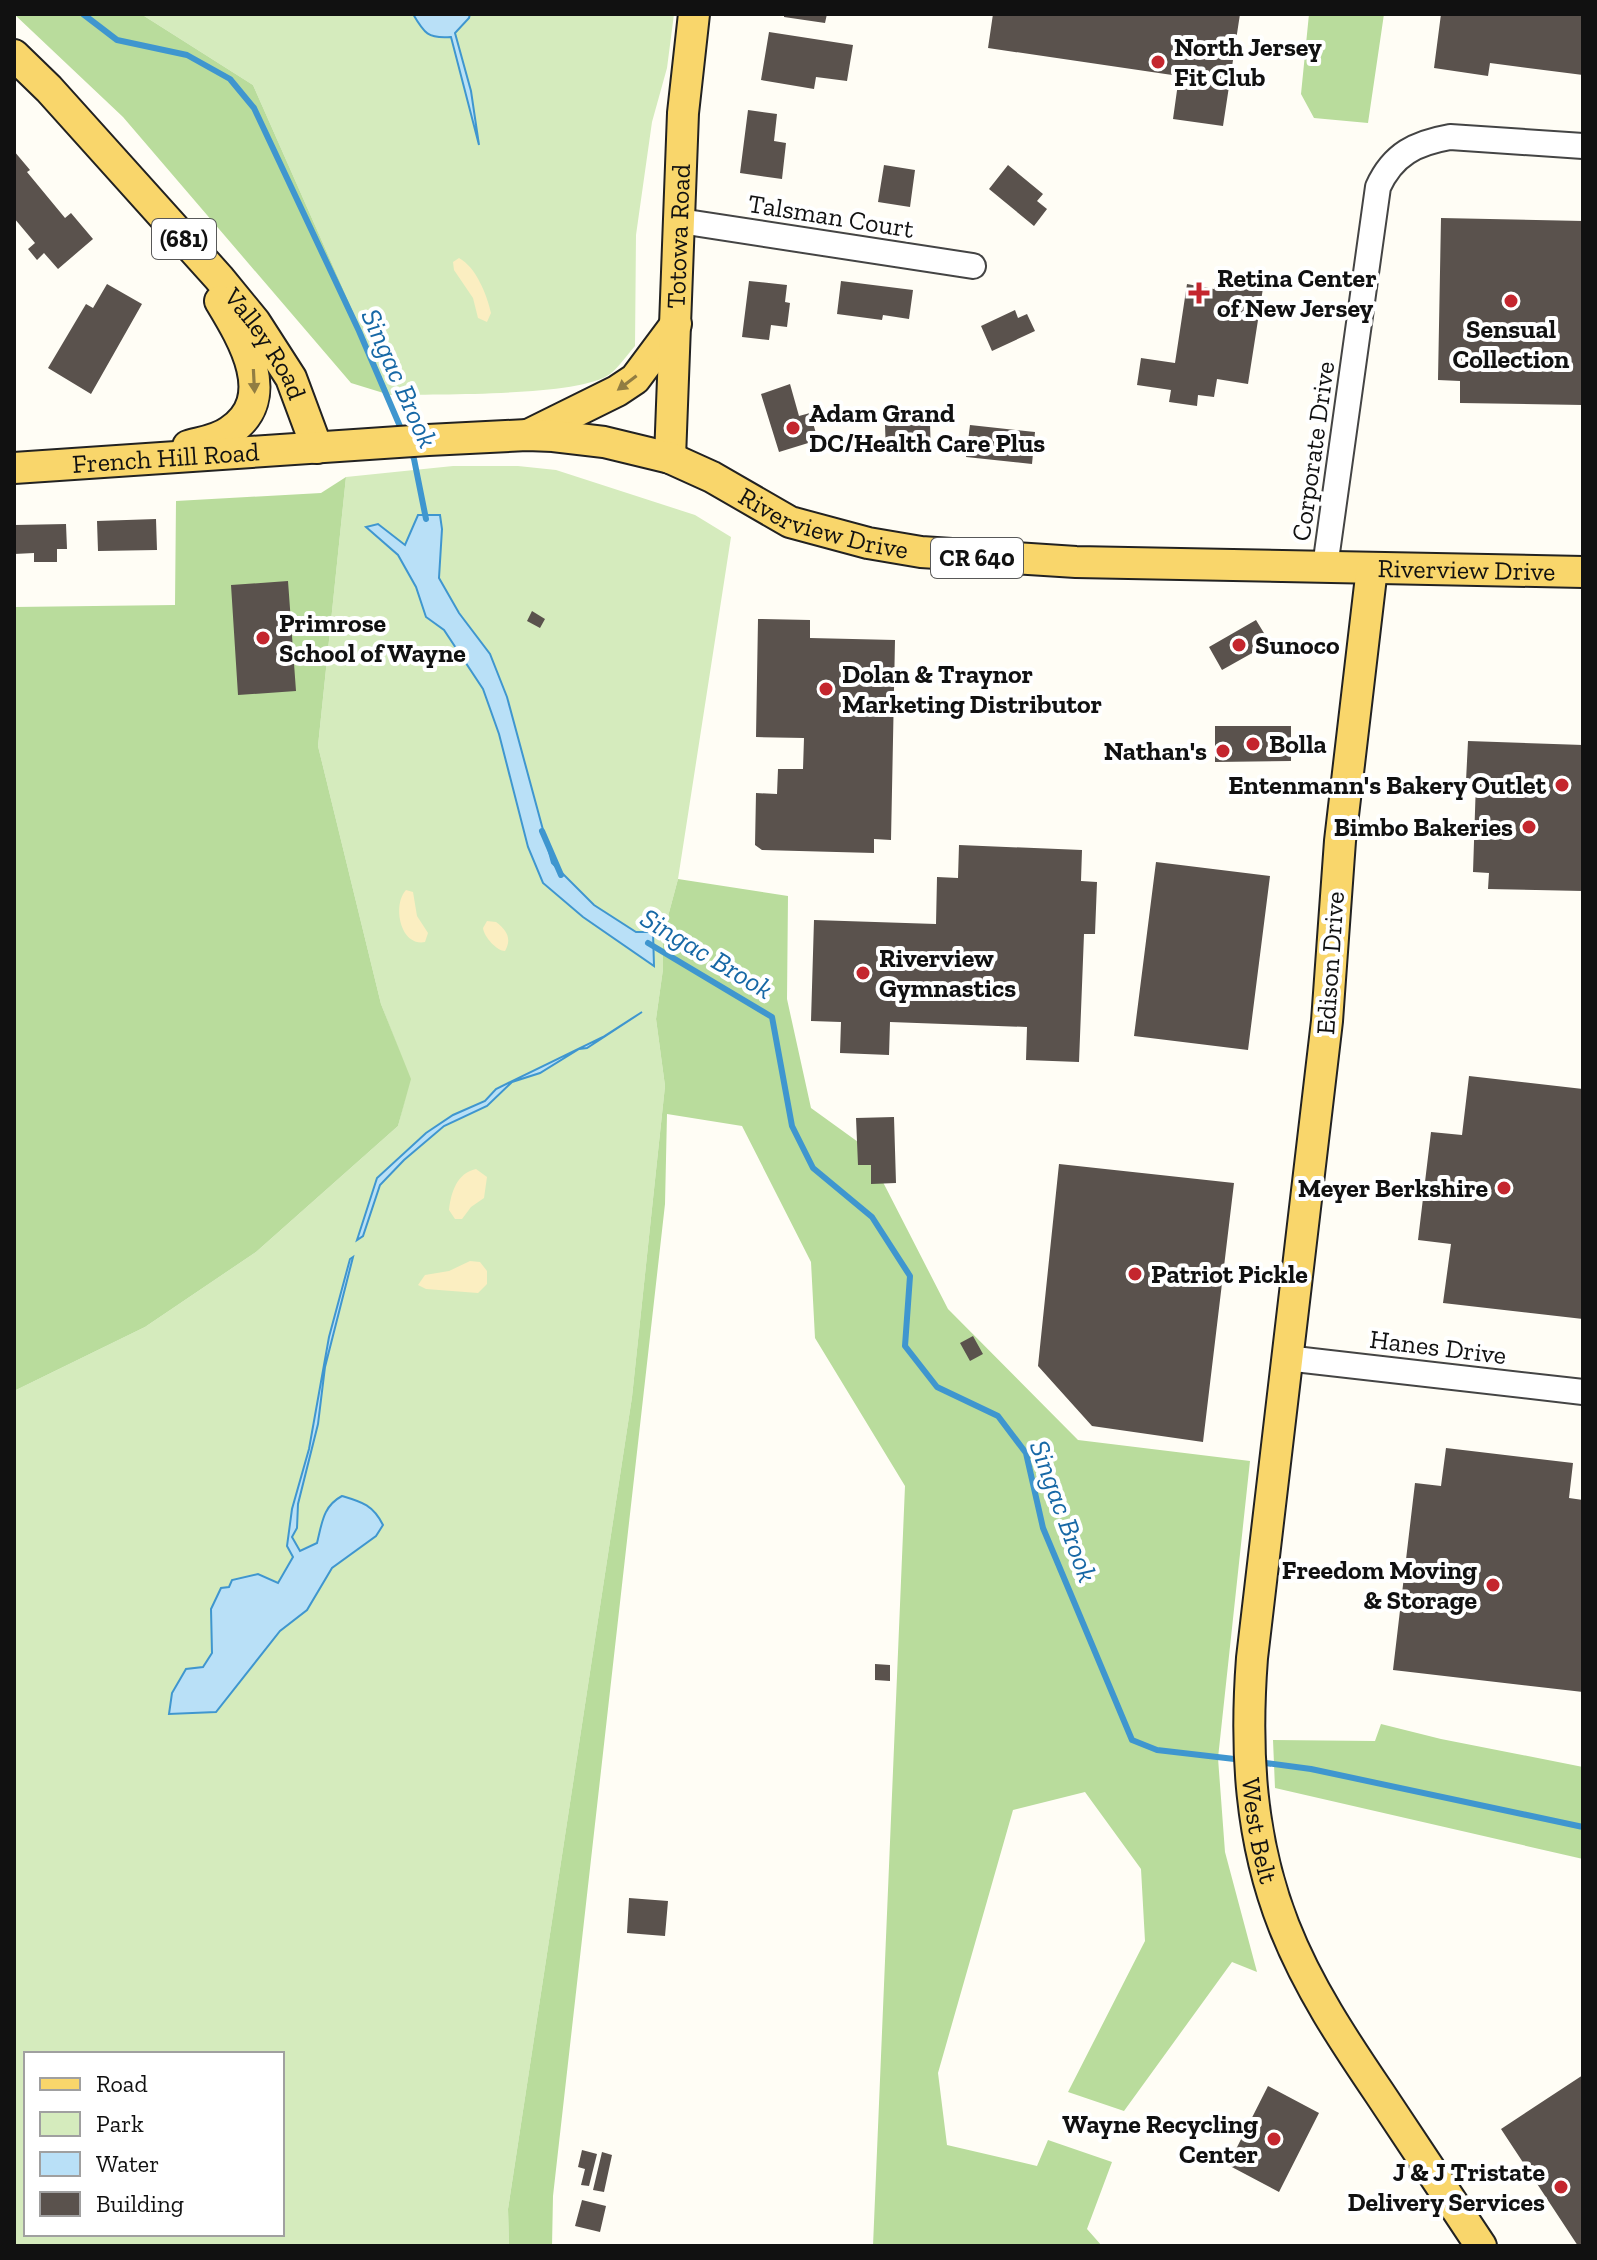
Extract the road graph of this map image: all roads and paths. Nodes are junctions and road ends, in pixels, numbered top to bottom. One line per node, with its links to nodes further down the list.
1 (694, 14): 5 (main road, Totowa Road)
2 (14, 55): 4 (main road, Valley Road / (681))
3 (1583, 146): 13 (street, Corporate Drive)
4 (163, 217): 9 (main road, Valley Road / (681)); 11 (main road, Valley Road, one-way to 11)
5 (680, 221): 6 (street, Talsman Court); 7 (main road, Totowa Road)
6 (973, 266)
7 (676, 324): 8 (main road, one-way to 8); 10 (main road, Totowa Road)
8 (522, 435): 9 (main road, Riverview Drive / CR 640); 10 (main road, Riverview Drive / CR 640)
9 (317, 448): 11 (main road, French Hill Road)
10 (670, 458): 13 (main road, Riverview Drive / CR 640)
11 (104, 461): 12 (main road, French Hill Road)
12 (14, 468)
13 (1325, 567): 14 (main road, Riverview Drive / CR 640)
14 (1372, 568): 15 (main road, Riverview Drive / CR 640); 16 (main road, Edison Drive)
15 (1583, 572)
16 (1286, 1358): 17 (street, Hanes Drive); 18 (main road, West Belt)
17 (1583, 1392)
18 (1481, 2246)

